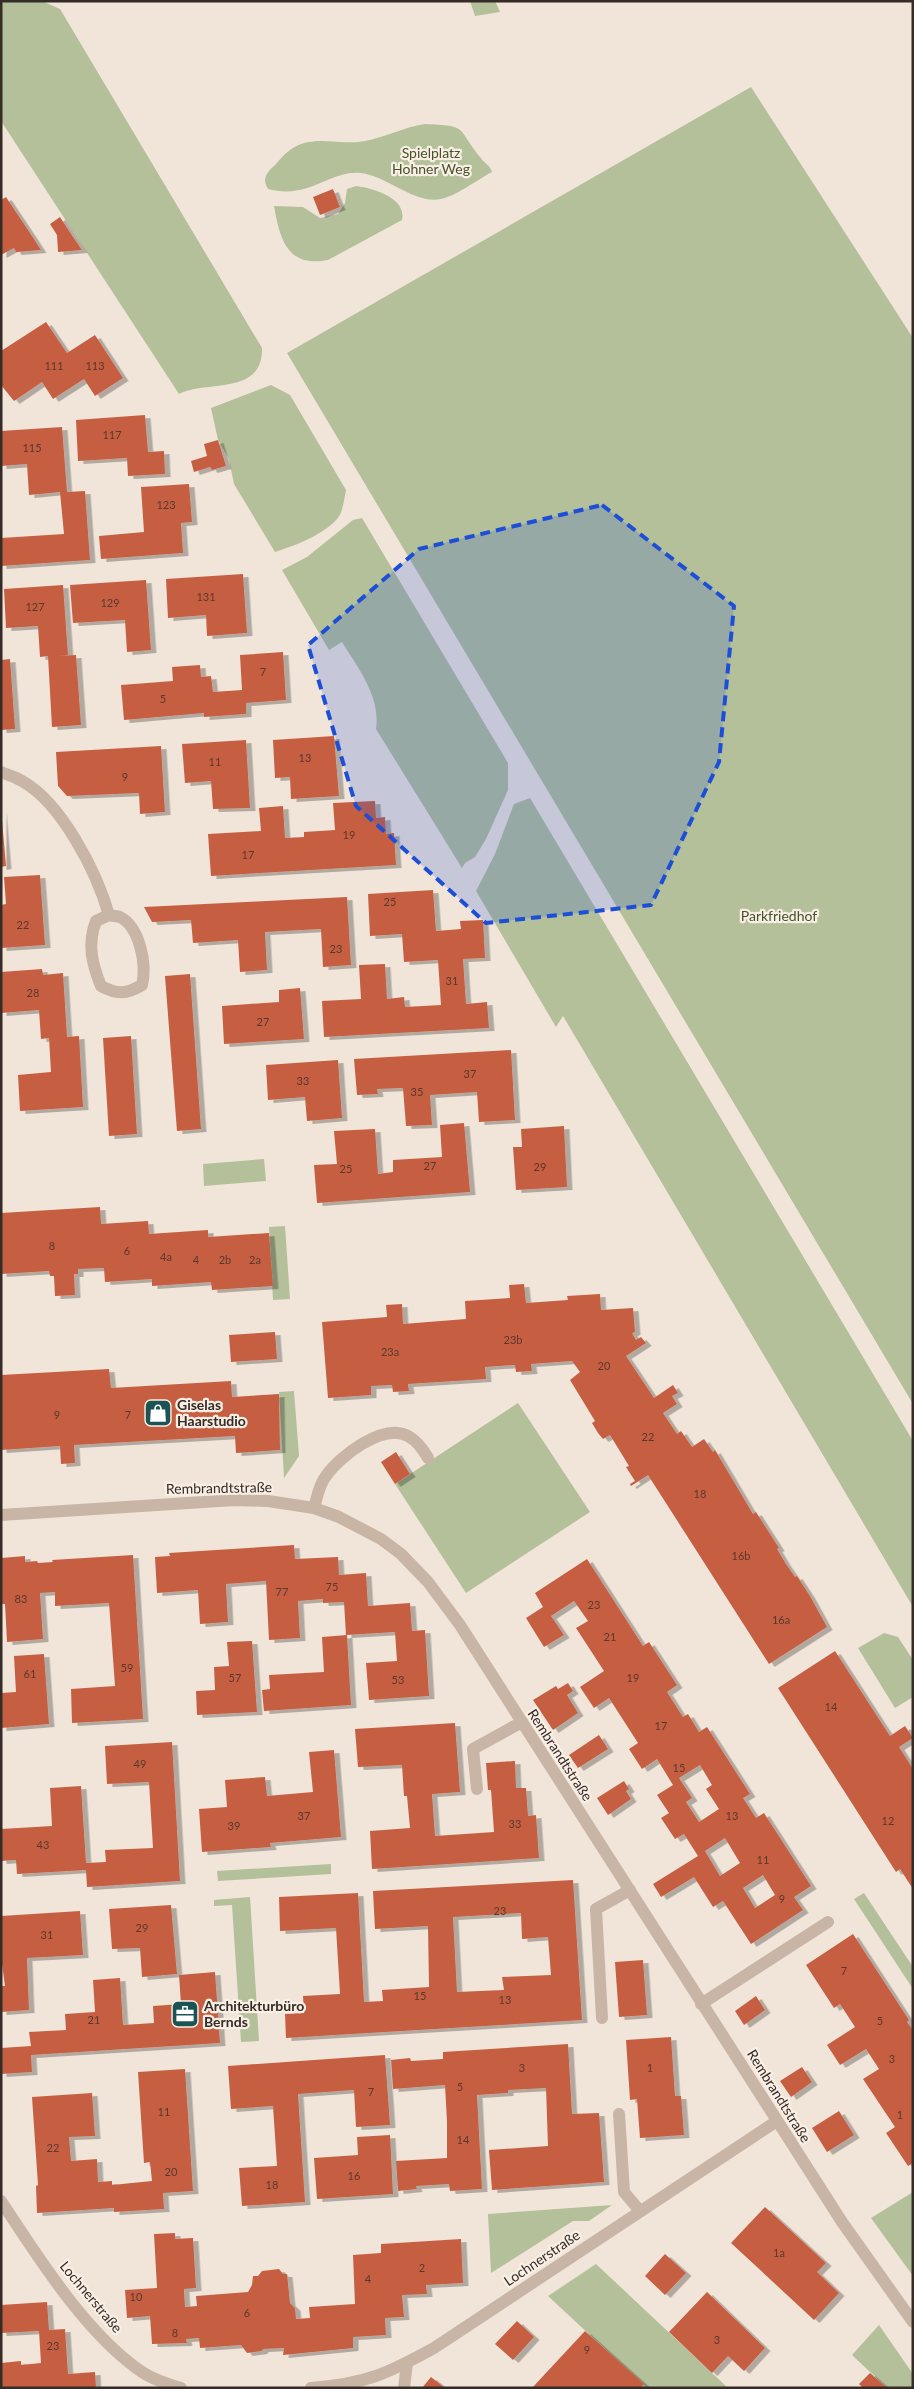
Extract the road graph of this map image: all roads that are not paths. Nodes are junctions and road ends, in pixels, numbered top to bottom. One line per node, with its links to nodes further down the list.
1 (1, 772): 2 (street)
2 (109, 915): 2 (street)
3 (428, 1458): 4 (street)
4 (314, 1508): 5 (street, Rembrandtstraße); 6 (street, Rembrandtstraße)
5 (1, 1515)
6 (522, 1722): 7 (street); 8 (street, Rembrandtstraße)
7 (477, 1789)
8 (630, 1890): 10 (street, Rembrandtstraße); 11 (street)
9 (828, 1922): 10 (street)
10 (701, 2004): 13 (street, Rembrandtstraße)
11 (602, 2018)
12 (619, 2114): 15 (street)
13 (777, 2121): 15 (street, Lochnerstraße); 16 (street, Rembrandtstraße)
14 (1, 2201): 18 (street, Lochnerstraße)
15 (640, 2211): 17 (street, Lochnerstraße)
16 (913, 2322)
17 (407, 2363): 19 (street, Lochnerstraße); 20 (street)
18 (181, 2388)
19 (311, 2388)
20 (404, 2388)

